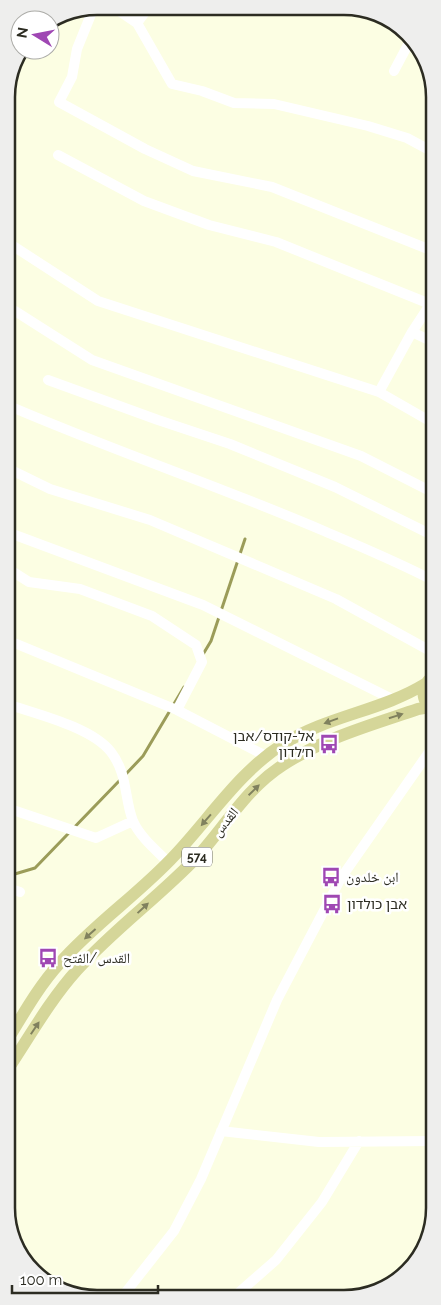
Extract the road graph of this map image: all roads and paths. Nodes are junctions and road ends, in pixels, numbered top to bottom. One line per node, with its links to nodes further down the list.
1 (125, 15): 4 (street)
2 (143, 15): 4 (street)
3 (91, 16): 10 (street)
4 (137, 23): 7 (street)
5 (408, 45): 6 (street)
6 (394, 71)
7 (426, 148)
8 (58, 155): 11 (street)
9 (15, 247): 17 (street)
10 (426, 248)
11 (426, 300)
12 (15, 311): 21 (street)
13 (426, 311): 14 (street)
14 (412, 332): 15 (street); 17 (street)
15 (426, 339)
16 (48, 380): 22 (street)
17 (379, 392): 19 (street)
18 (15, 409): 25 (street)
19 (426, 419)
20 (15, 472): 27 (street)
21 (426, 489)
22 (426, 532)
23 (15, 535): 29 (street)
24 (15, 573): 32 (street)
25 (426, 577)
26 (15, 643): 32 (street)
27 (426, 649)
28 (426, 682): 29 (main road, القدس / 574)
29 (394, 700): 33 (main road, القدس / 574, one-way to 33)
30 (15, 707): 36 (street)
31 (426, 709): 41 (main road, القدس / 574, one-way to 31)
32 (177, 710): 33 (street)
33 (266, 756): 37 (main road, القدس / 574, one-way to 37)
34 (426, 756): 42 (street)
35 (15, 811): 36 (street)
36 (133, 821): 37 (street)
37 (168, 862): 40 (main road, القدس / 574, one-way to 40)
38 (15, 890): 39 (street)
39 (20, 892)
40 (15, 1028)
41 (15, 1058)
42 (221, 1131): 44 (street); 45 (street)
43 (426, 1138): 44 (street)
44 (359, 1141): 46 (street)
45 (128, 1290)
46 (241, 1290)

